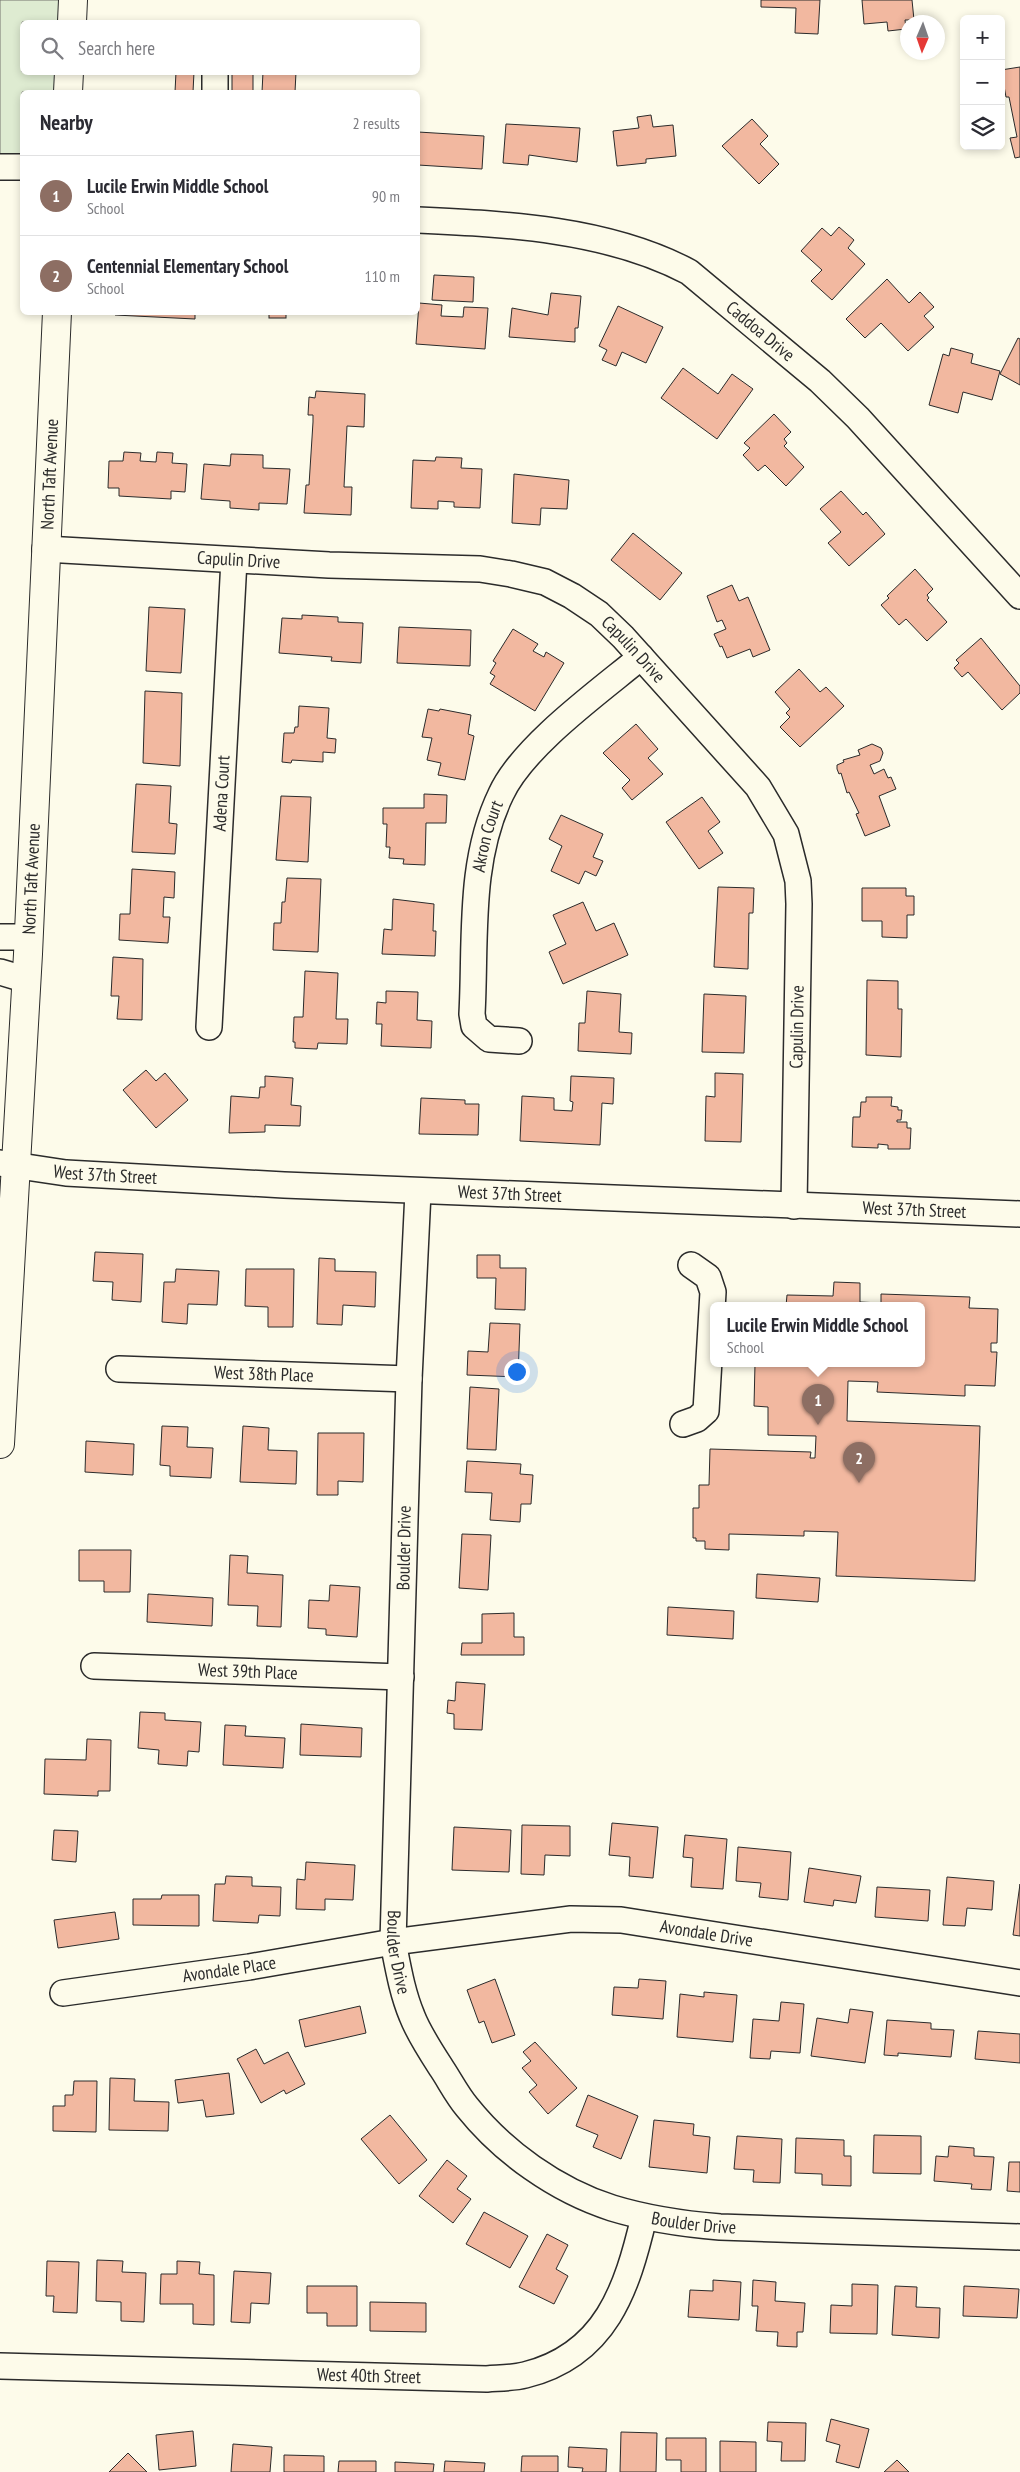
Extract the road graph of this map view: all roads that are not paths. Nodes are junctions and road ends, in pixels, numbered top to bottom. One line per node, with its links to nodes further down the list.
1 (73, 0): 2 (main road)
2 (72, 20)
3 (69, 75): 5 (main road)
4 (215, 75): 6 (street)
5 (68, 90)
6 (214, 90)
7 (0, 167): 8 (street)
8 (20, 168)
9 (420, 220): 13 (street, Caddoa Drive)
10 (57, 315): 11 (main road, North Taft Avenue)
11 (45, 549): 12 (street, Capulin Drive); 16 (main road, North Taft Avenue)
12 (234, 560): 14 (street, Capulin Drive); 19 (street, Adena Court)
13 (1020, 596)
14 (641, 657): 20 (street, Akron Court); 23 (street, Capulin Drive)
15 (0, 937): 16 (street)
16 (29, 937): 18 (main road, North Taft Avenue)
17 (0, 972): 18 (street)
18 (27, 980): 21 (main road, North Taft Avenue)
19 (209, 1027)
20 (519, 1041)
21 (8, 1164): 22 (street, West 37th Street); 31 (main road, North Taft Avenue)
22 (418, 1192): 23 (street, West 37th Street); 29 (street, Boulder Drive)
23 (794, 1206): 24 (street, West 37th Street)
24 (1020, 1214)
25 (691, 1265): 26 (street)
26 (712, 1302)
27 (710, 1343): 30 (street)
28 (119, 1369): 29 (street, West 38th Place)
29 (409, 1379): 33 (street, Boulder Drive)
30 (683, 1424)
31 (0, 1444)
32 (94, 1666): 33 (street, West 39th Place)
33 (401, 1677): 34 (street, Boulder Drive)
34 (393, 1942): 35 (street, Avondale Drive); 36 (street, Avondale Place); 37 (street, Boulder Drive)
35 (1020, 1983)
36 (63, 1993)
37 (644, 2217): 38 (street, Boulder Drive); 39 (street, West 40th Street)
38 (1020, 2236)
39 (0, 2366)

